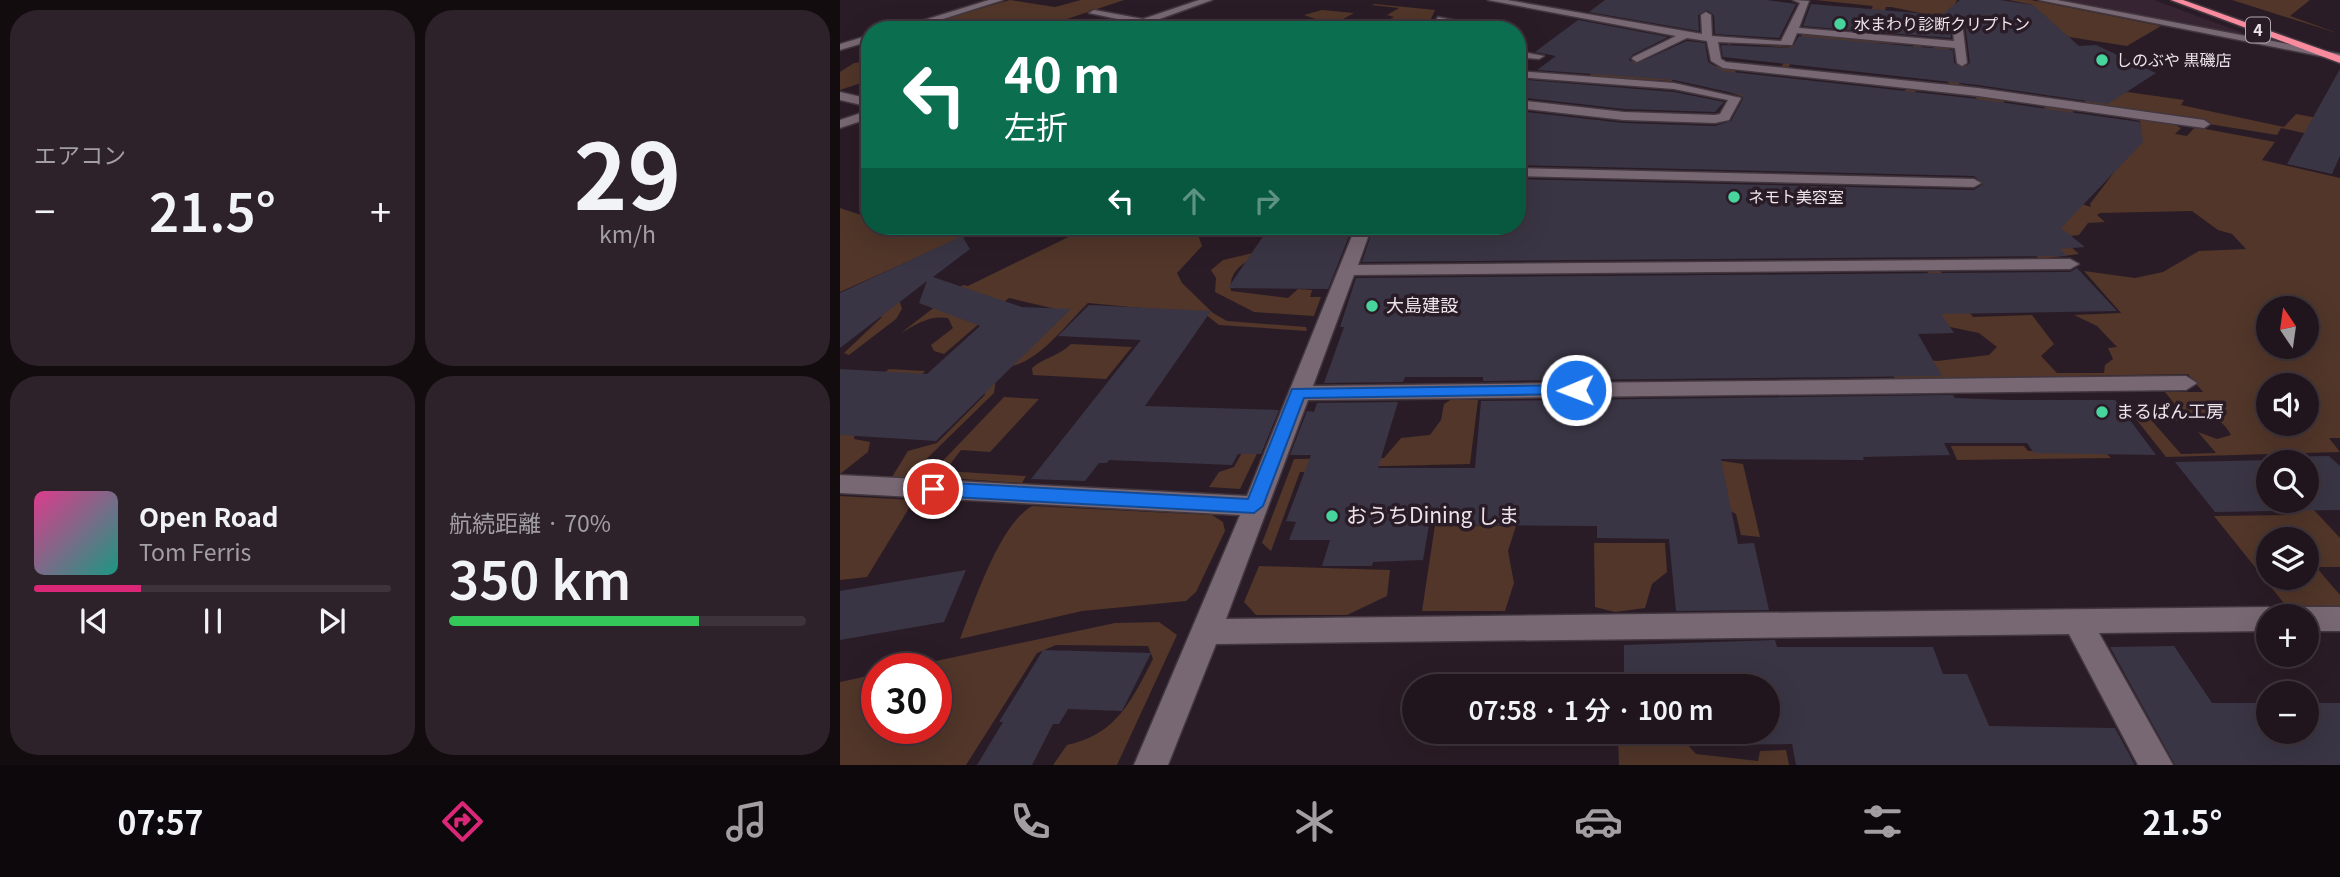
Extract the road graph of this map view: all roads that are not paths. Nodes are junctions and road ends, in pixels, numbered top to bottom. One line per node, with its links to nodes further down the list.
1 (999, 0): 11 (street)
2 (1208, 0): 13 (street)
3 (1492, 0): 16 (street)
4 (1797, 0): 5 (street)
5 (1806, 0): 15 (street)
6 (2043, 0): 23 (street)
7 (2175, 0): 23 (highway, 4)
8 (2203, 0): 21 (highway, 4)
9 (1094, 13): 12 (street)
10 (1706, 15): 17 (street)
11 (928, 21)
12 (1138, 21)
13 (1146, 21)
14 (1957, 22): 19 (street)
15 (1793, 30): 17 (street); 19 (street)
16 (1686, 34): 17 (street); 26 (street)
17 (1709, 38): 34 (street)
18 (861, 41): 20 (street)
19 (1959, 45): 27 (street)
20 (840, 47)
21 (2340, 48)
22 (1526, 55): 24 (street)
23 (2327, 55): 25 (street)
24 (1539, 56)
25 (2340, 58)
26 (1637, 59)
27 (1962, 63)
28 (1526, 75): 31 (street)
29 (840, 96): 30 (street)
30 (861, 101)
31 (1526, 105)
32 (861, 117): 33 (street)
33 (840, 124)
34 (2204, 124)
35 (1526, 172): 36 (street)
36 (1974, 183)
37 (1360, 235): 39 (street)
38 (2070, 264): 39 (street)
39 (1346, 270): 41 (street)
40 (2186, 383): 41 (street)
41 (1298, 393): 43 (street)
42 (840, 484): 43 (street)
43 (1254, 506): 48 (street)
44 (2319, 619): 45 (street)
45 (2340, 619)
46 (2256, 620): 47 (street)
47 (2077, 622): 48 (street); 50 (street)
48 (1206, 632): 49 (street)
49 (1151, 765)
50 (2156, 765)

